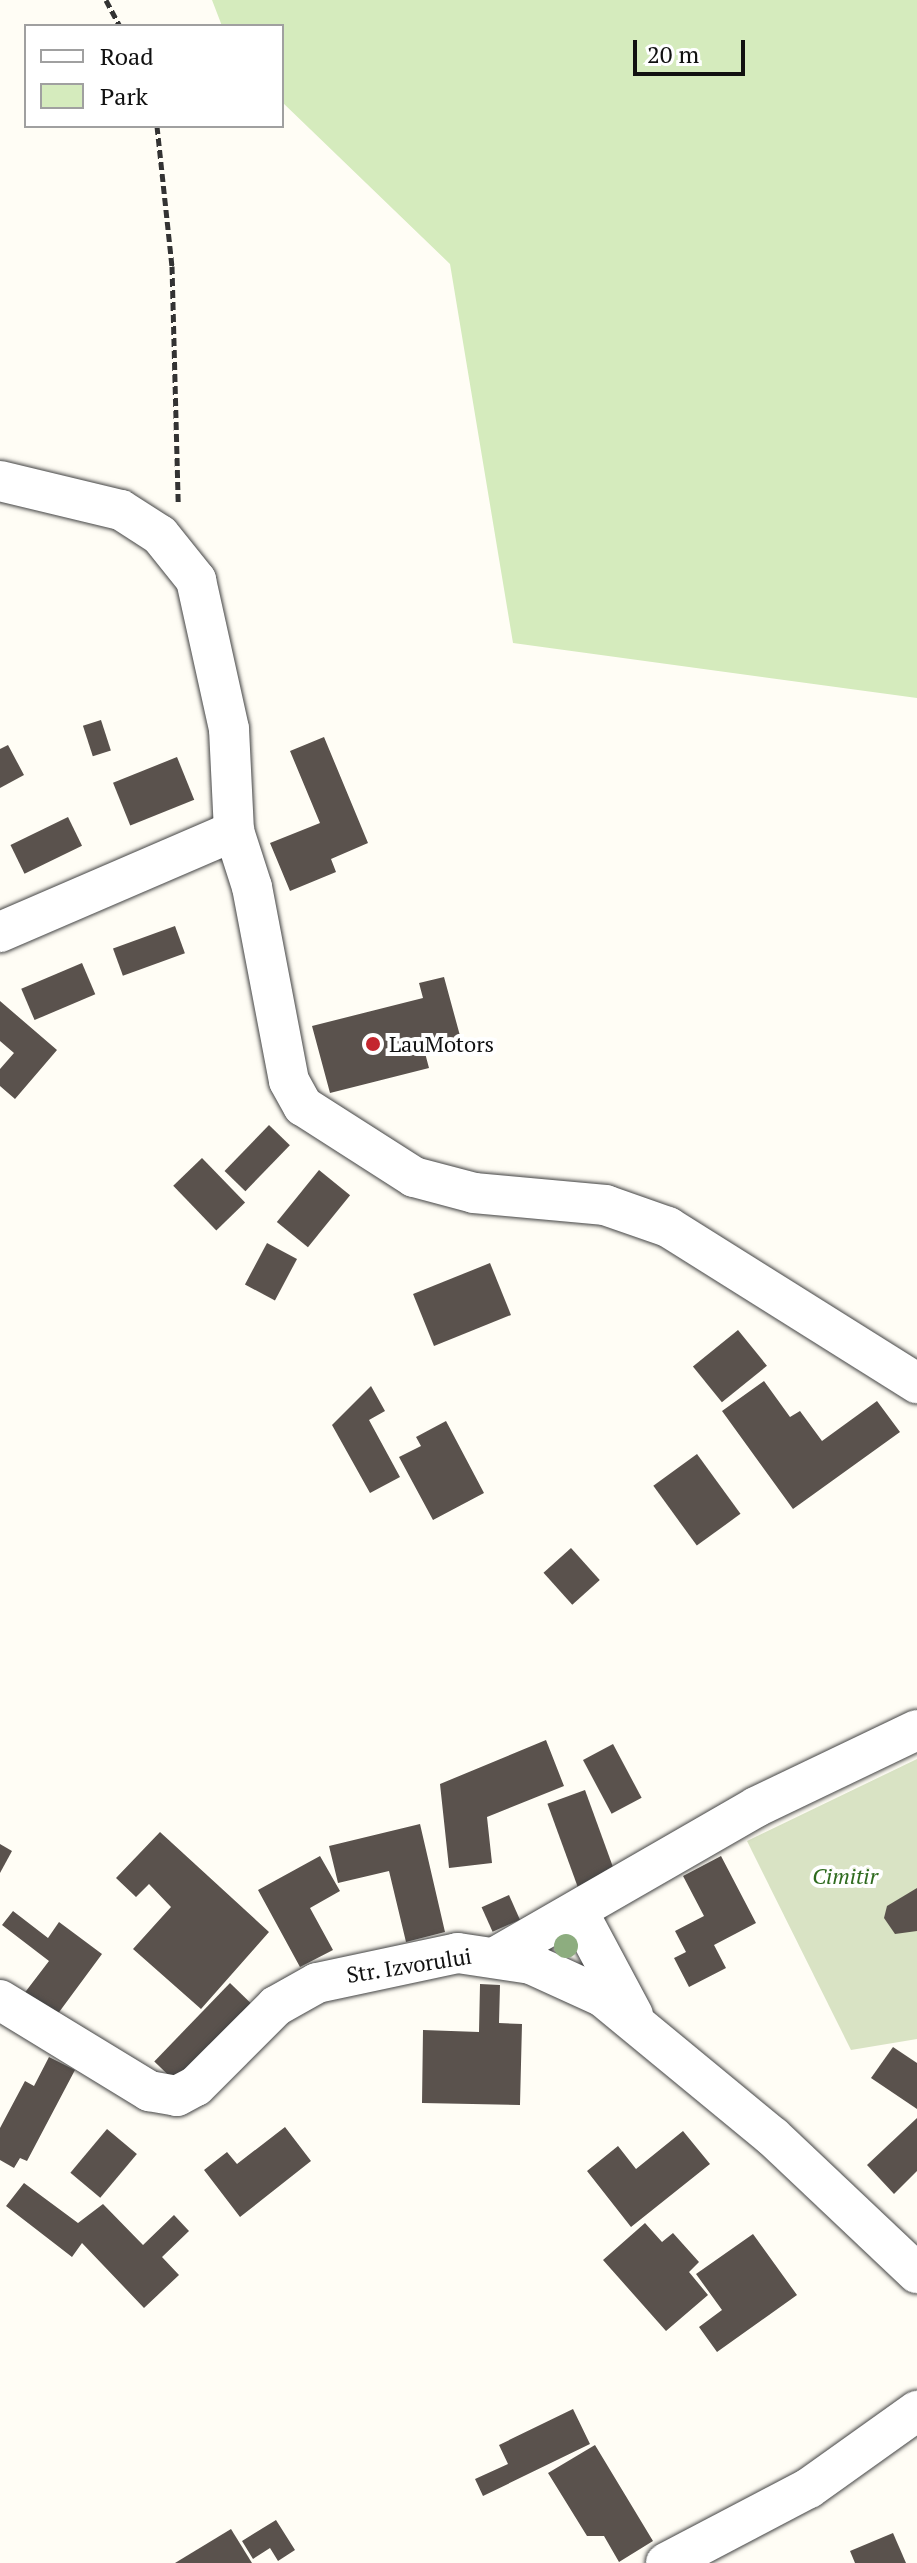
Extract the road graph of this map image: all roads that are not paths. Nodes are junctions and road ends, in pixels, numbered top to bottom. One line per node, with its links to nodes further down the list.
1 (0, 481): 2 (street)
2 (234, 831): 3 (street); 4 (street)
3 (0, 932)
4 (917, 1383)
5 (917, 1730): 6 (street)
6 (578, 1912): 7 (street); 9 (street)
7 (499, 1955): 8 (street, Str. Izvorului); 9 (street, Str. Izvorului)
8 (0, 2000)
9 (643, 2033): 10 (street, Str. Izvorului)
10 (917, 2273)
11 (917, 2411): 12 (street)
12 (666, 2563)

